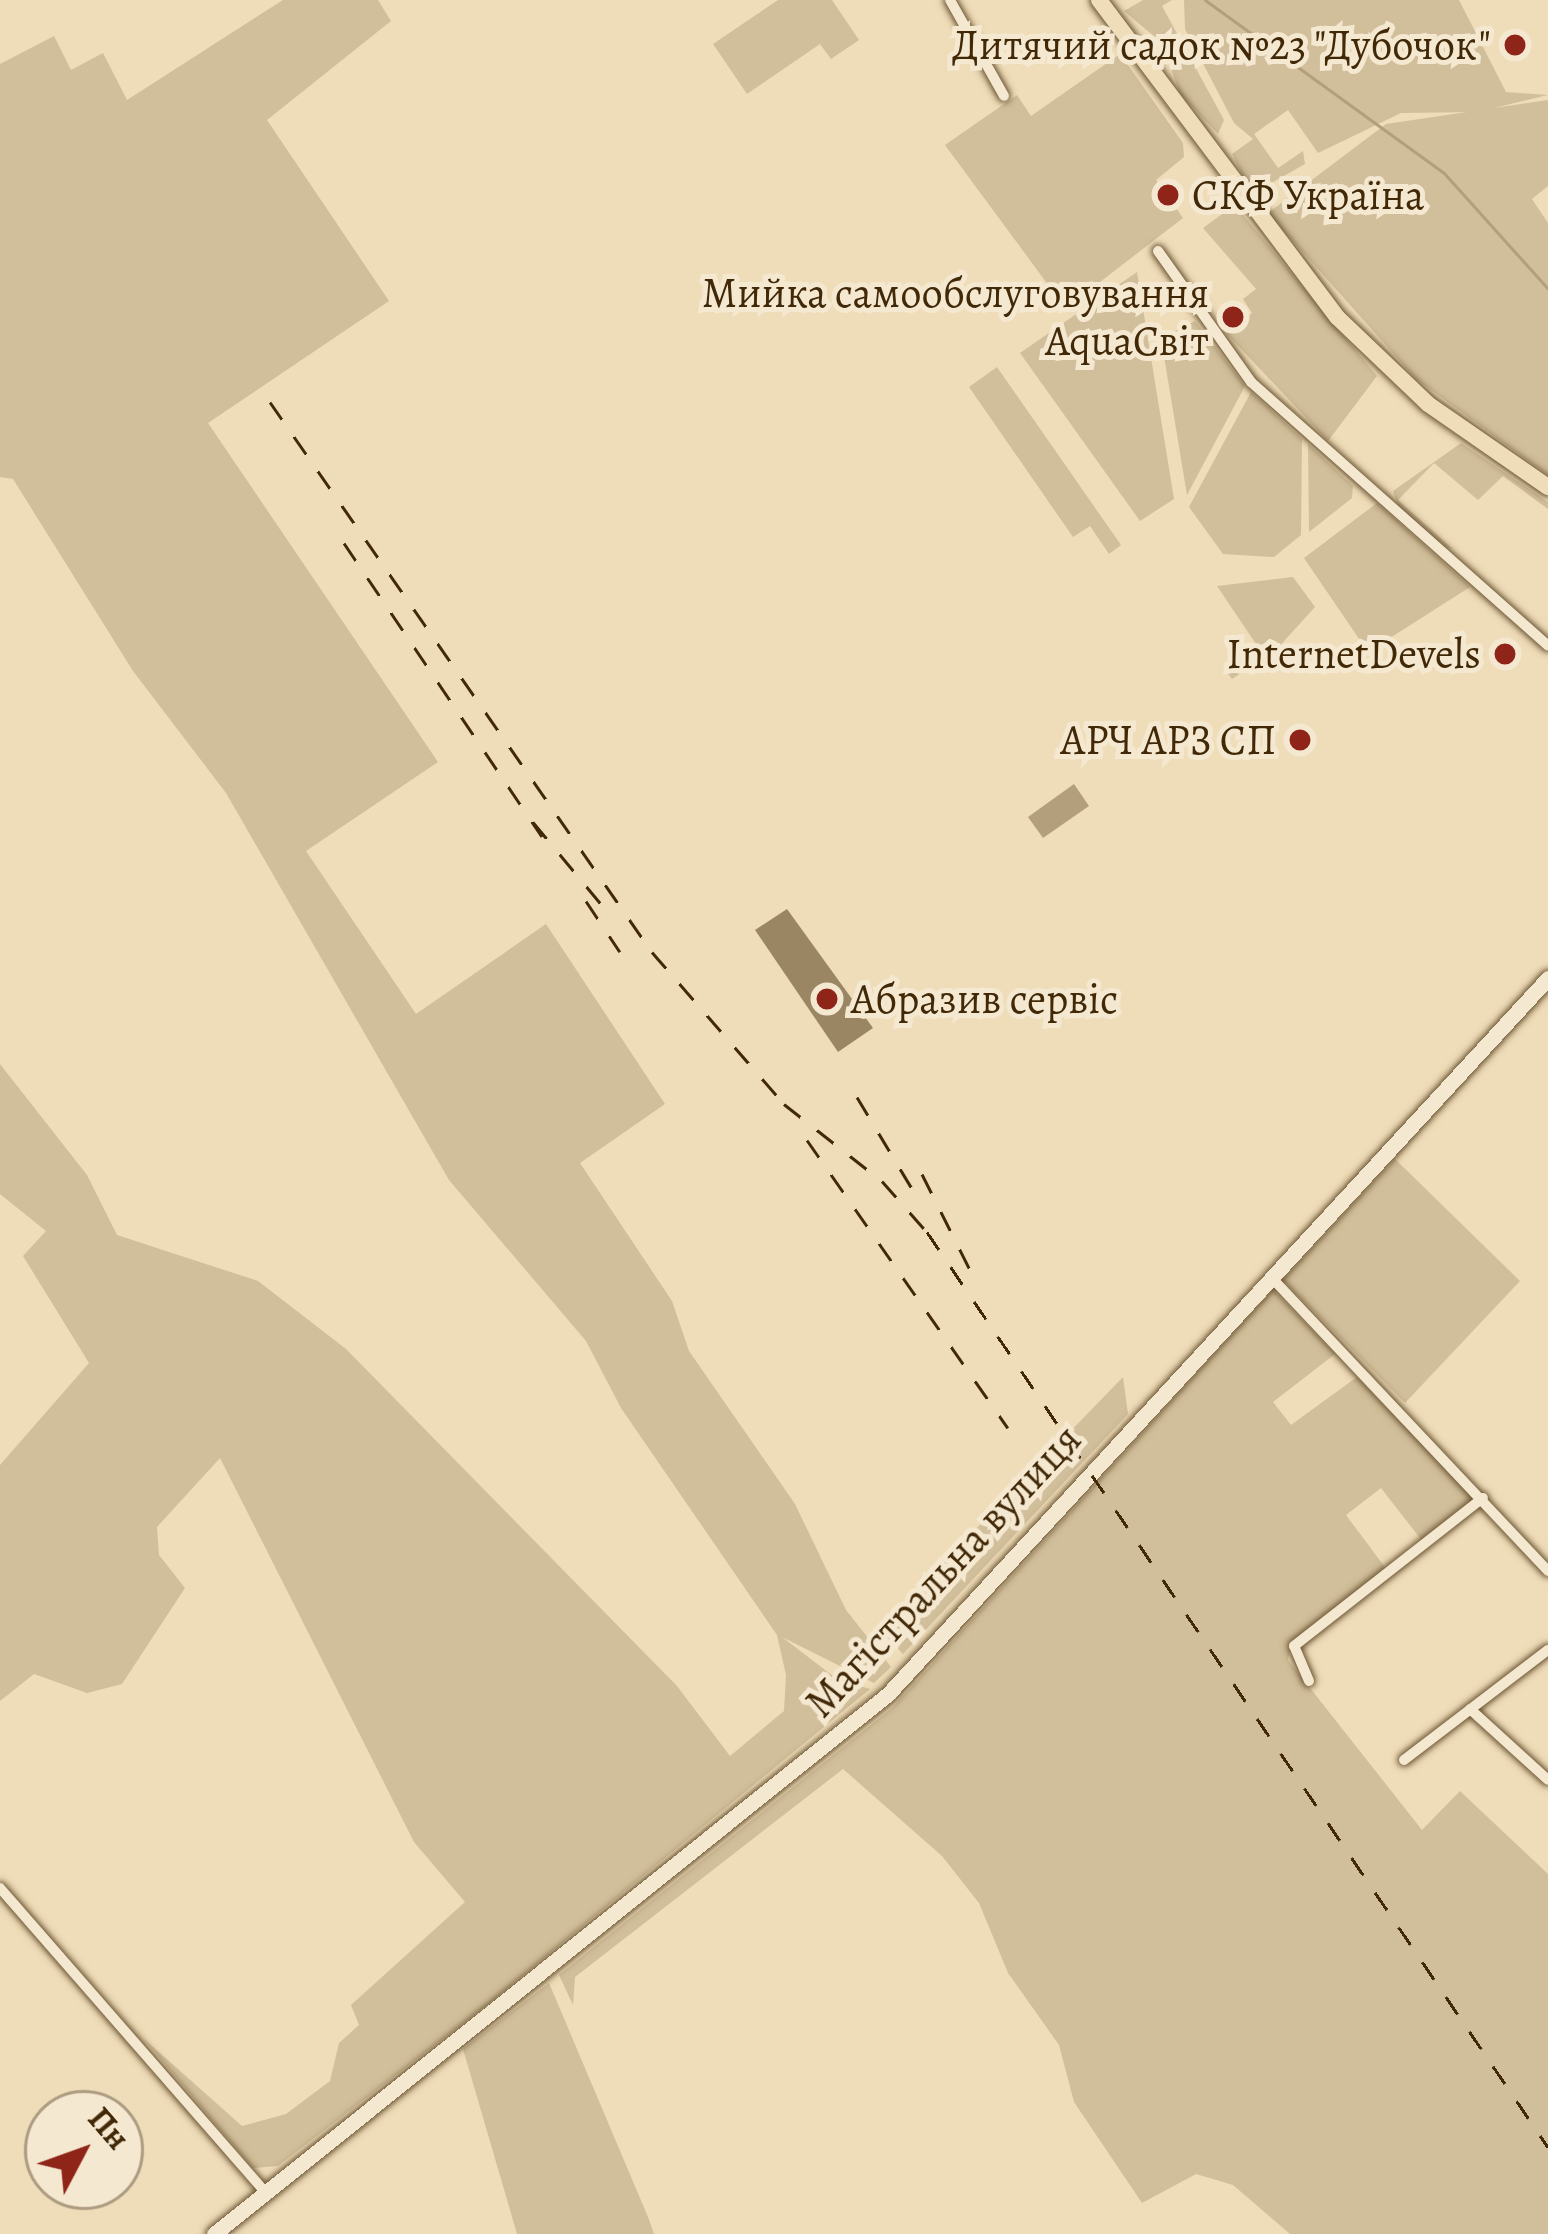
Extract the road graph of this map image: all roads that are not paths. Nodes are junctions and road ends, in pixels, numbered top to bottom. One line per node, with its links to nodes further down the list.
1 (950, 0): 3 (street)
2 (1099, 0): 5 (main road)
3 (1004, 96)
4 (1158, 251): 6 (street)
5 (1548, 487)
6 (1548, 646)
7 (1548, 978): 8 (street, Магістральна вулиця)
8 (1271, 1276): 9 (street); 17 (street, Магістральна вулиця)
9 (1483, 1498): 10 (street); 12 (street)
10 (1548, 1571)
11 (1548, 1650): 13 (street)
12 (1309, 1681)
13 (1470, 1709): 14 (street); 15 (street)
14 (1404, 1760)
15 (1548, 1780)
16 (0, 1888): 17 (street)
17 (266, 2193): 18 (street, Магістральна вулиця)
18 (214, 2234)

